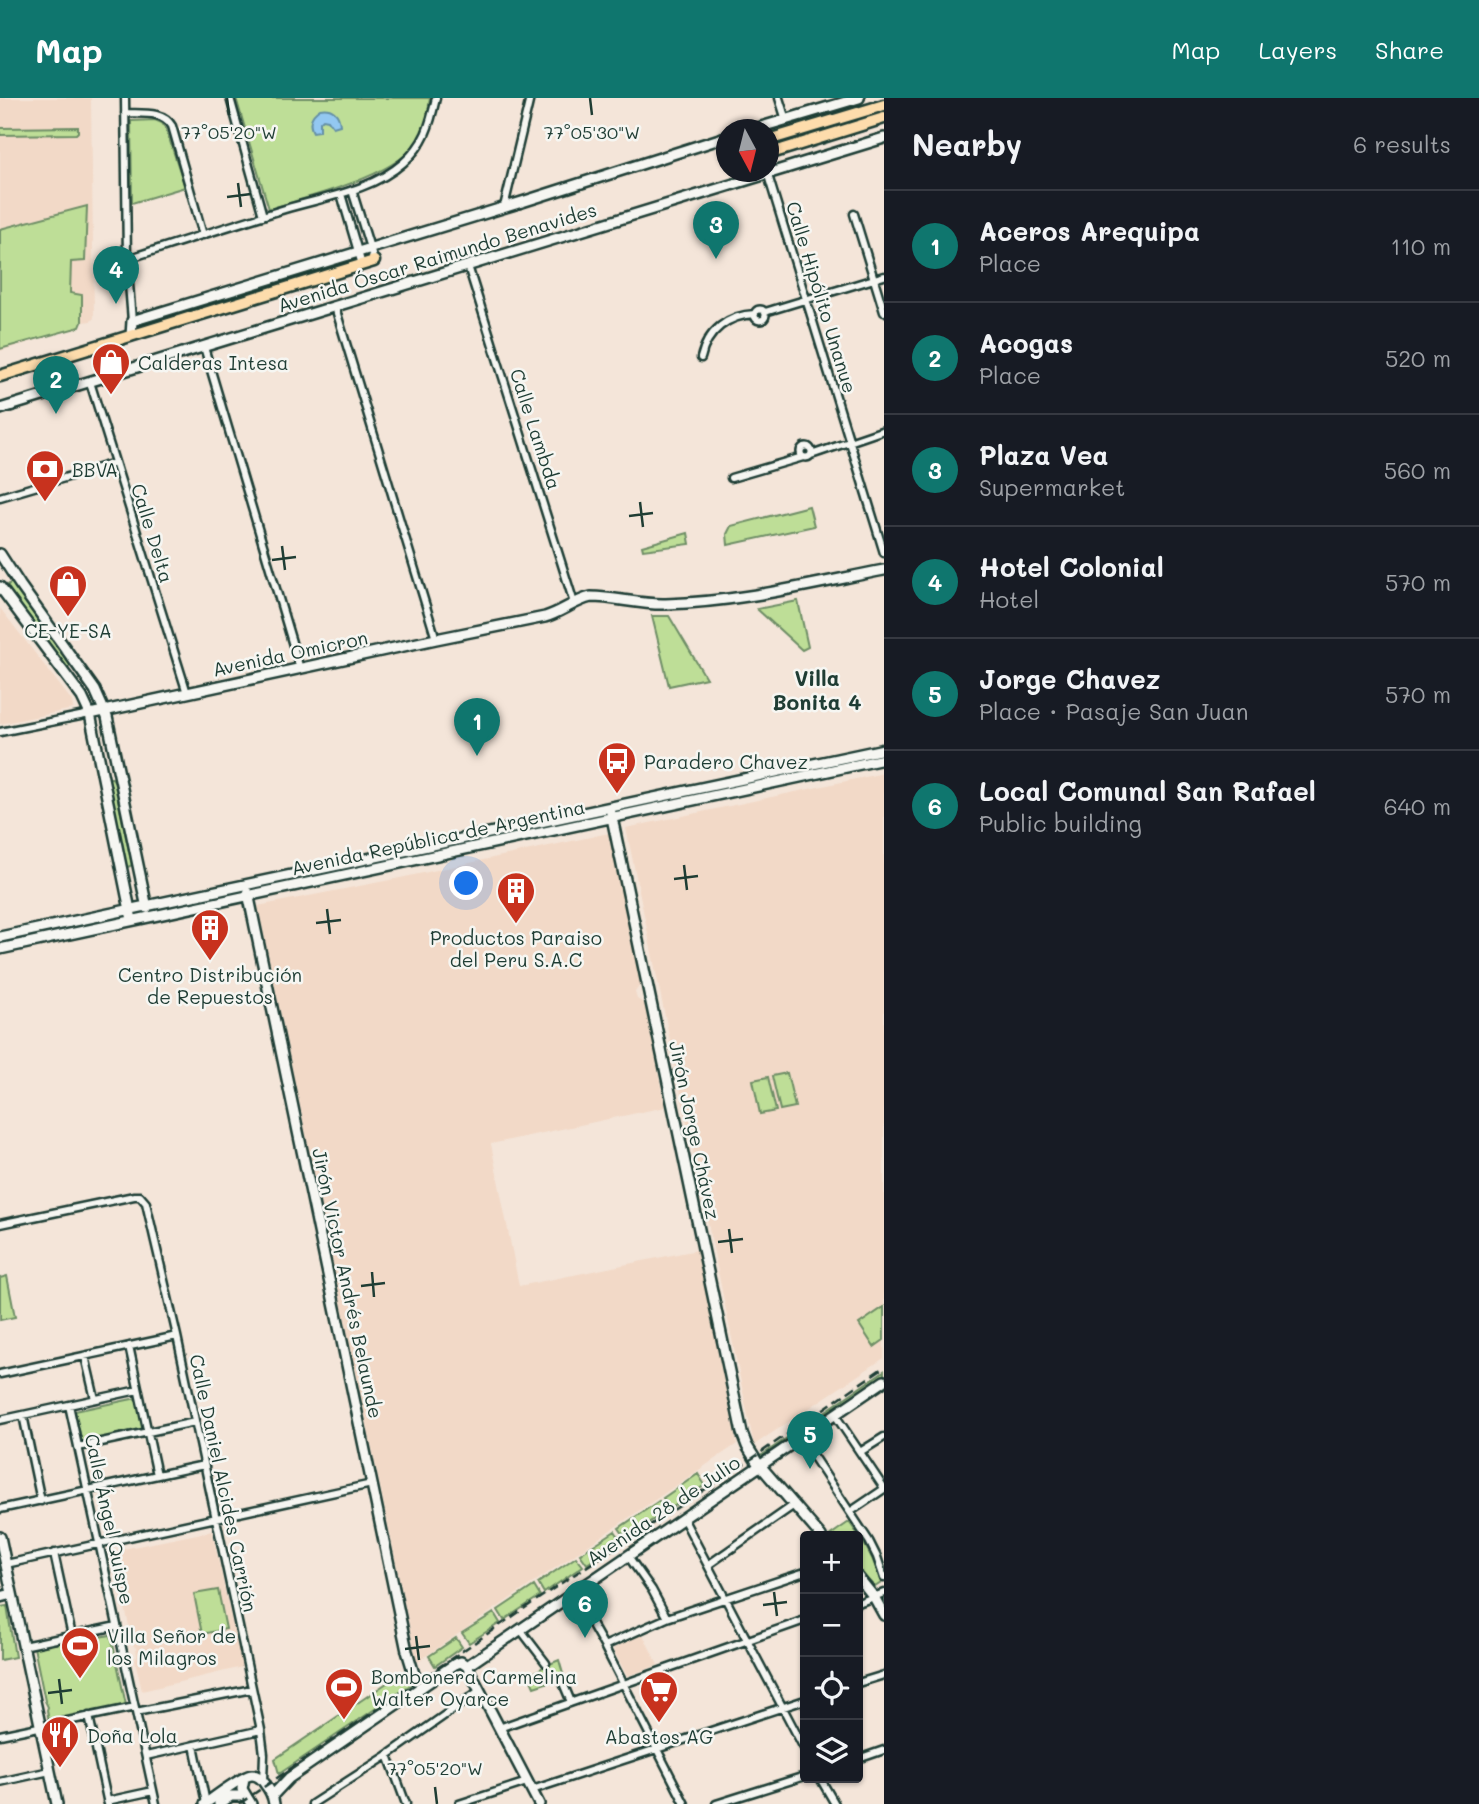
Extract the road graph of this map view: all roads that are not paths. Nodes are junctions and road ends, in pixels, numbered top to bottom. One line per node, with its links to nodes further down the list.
1 (125, 98): 9 (street)
2 (229, 98): 24 (street)
3 (436, 98): 20 (street)
4 (530, 98): 22 (street)
5 (779, 98): 11 (street)
6 (859, 98): 7 (main road)
7 (843, 100): 11 (main road)
8 (884, 105): 13 (main road)
9 (125, 113): 25 (street); 28 (street)
10 (884, 118): 16 (main road)
11 (786, 120): 12 (main road)
12 (779, 122)
13 (779, 137)
14 (884, 138): 17 (main road, Avenida Óscar Raimundo Benavides)
15 (716, 140): 22 (main road, Avenida Óscar Raimundo Benavides)
16 (779, 151)
17 (779, 169)
18 (738, 182): 31 (main road, Avenida Óscar Raimundo Benavides)
19 (770, 182): 34 (street, Calle Hipólito Unanue)
20 (352, 190): 21 (street); 26 (street)
21 (341, 194): 24 (street); 27 (street)
22 (504, 207): 26 (main road, Avenida Óscar Raimundo Benavides)
23 (853, 214): 33 (street)
24 (263, 216): 25 (street)
25 (203, 235): 28 (street)
26 (370, 248): 27 (main road, Avenida Óscar Raimundo Benavides); 29 (street)
27 (358, 252): 30 (street); 37 (main road, Avenida Óscar Raimundo Benavides)
28 (127, 258): 37 (street)
29 (374, 261): 30 (main road, Avenida Óscar Raimundo Benavides)
30 (362, 265): 38 (main road, Avenida Óscar Raimundo Benavides)
31 (468, 266): 35 (main road, Avenida Óscar Raimundo Benavides); 53 (street, Calle Lambda)
32 (884, 276): 33 (street)
33 (874, 279): 34 (street); 36 (street)
34 (806, 300): 40 (street); 45 (street, Calle Hipólito Unanue)
35 (335, 307): 39 (main road, Avenida Óscar Raimundo Benavides); 54 (street)
36 (884, 312)
37 (132, 321): 38 (main road)
38 (131, 335): 41 (main road, Avenida Óscar Raimundo Benavides)
39 (204, 347): 42 (main road, Avenida Óscar Raimundo Benavides); 56 (street)
40 (701, 358)
41 (0, 376)
42 (90, 382): 43 (main road, Avenida Óscar Raimundo Benavides); 46 (street, Calle Delta)
43 (0, 409)
44 (884, 430): 45 (street)
45 (850, 440): 47 (street); 49 (street, Calle Hipólito Unanue)
46 (115, 463): 48 (street); 58 (street, Calle Delta)
47 (731, 478)
48 (0, 497)
49 (884, 553)
50 (0, 554): 55 (main road)
51 (884, 570): 53 (main road, Avenida Omicron)
52 (2, 593): 57 (main road)
53 (574, 603): 54 (main road, Avenida Omicron)
54 (436, 639): 56 (main road, Avenida Omicron)
55 (79, 665): 57 (main road); 59 (main road)
56 (300, 669): 58 (main road, Avenida Omicron)
57 (66, 674): 60 (main road)
58 (187, 693): 59 (main road, Avenida Omicron)
59 (105, 710): 60 (main road, Avenida Omicron); 62 (main road)
60 (90, 714): 61 (street, Avenida Omicron); 63 (main road)
61 (0, 732)
62 (112, 737): 63 (main road); 70 (main road)
63 (97, 740): 71 (main road)
64 (884, 749): 66 (main road, Avenida República de Argentina)
65 (884, 759): 67 (main road, Avenida República de Argentina)
66 (609, 807): 67 (main road, Jirón Jorge Chávez); 68 (main road, Avenida República de Argentina)
67 (612, 818): 69 (main road, Avenida República de Argentina); 98 (main road, Jirón Jorge Chávez)
68 (422, 847): 69 (main road); 72 (main road, Avenida República de Argentina)
69 (424, 859): 73 (main road, Avenida República de Argentina)
70 (139, 867): 71 (main road); 74 (main road)
71 (121, 871): 75 (main road)
72 (246, 884): 73 (main road, Jirón Victor Andrés Belaunde); 74 (main road, Avenida República de Argentina)
73 (249, 896): 76 (main road, Avenida República de Argentina); 101 (main road, Jirón Victor Andrés Belaunde)
74 (147, 906): 75 (main road, Avenida República de Argentina); 76 (main road)
75 (130, 909): 77 (main road); 78 (main road, Avenida República de Argentina)
76 (149, 917): 77 (main road, Avenida República de Argentina)
77 (132, 920): 79 (main road, Avenida República de Argentina)
78 (0, 937)
79 (0, 948)
80 (0, 1224): 81 (street, Calle Daniel Alcides Carrión)
81 (177, 1336): 82 (street); 92 (street, Calle Daniel Alcides Carrión)
82 (129, 1346): 83 (street); 86 (street)
83 (85, 1356): 84 (street); 87 (street)
84 (0, 1374)
85 (884, 1381): 90 (main road, Avenida 28 de Julio)
86 (138, 1390): 87 (street); 93 (street)
87 (95, 1399): 88 (street)
88 (69, 1405): 89 (street); 96 (street, Calle Ángel Quispe)
89 (23, 1415): 91 (street); 104 (street)
90 (835, 1415): 95 (main road, Avenida 28 de Julio); 97 (street)
91 (0, 1420)
92 (195, 1422): 93 (street); 99 (street, Calle Daniel Alcides Carrión)
93 (148, 1432): 96 (street); 100 (street)
94 (884, 1437): 97 (street)
95 (801, 1438): 98 (main road, Avenida 28 de Julio); 107 (street)
96 (78, 1447): 103 (street, Calle Ángel Quispe)
97 (860, 1452): 102 (street)
98 (757, 1462): 105 (main road, Jirón Jorge Chávez); 109 (main road, Avenida 28 de Julio)
99 (204, 1465): 100 (street); 108 (street, Calle Daniel Alcides Carrión)
100 (157, 1475): 103 (street)
101 (372, 1484): 108 (street); 142 (main road, Jirón Victor Andrés Belaunde)
102 (884, 1488): 107 (street)
103 (88, 1490): 104 (street); 112 (street, Calle Ángel Quispe)
104 (41, 1500): 106 (street)
105 (794, 1505): 110 (main road, Jirón Jorge Chávez); 116 (street)
106 (0, 1510)
107 (850, 1512): 118 (street)
108 (215, 1518): 112 (street); 143 (street, Calle Daniel Alcides Carrión)
109 (683, 1518): 114 (main road, Avenida 28 de Julio); 116 (street)
110 (817, 1531)
111 (0, 1537): 115 (main road)
112 (99, 1543): 113 (street); 130 (street, Calle Ángel Quispe)
113 (54, 1553): 115 (street); 132 (street)
114 (628, 1556): 120 (main road, Avenida 28 de Julio); 128 (street)
115 (6, 1564): 122 (main road)
116 (708, 1565): 125 (street)
117 (800, 1574): 125 (street)
118 (884, 1578)
119 (863, 1583): 124 (main road)
120 (574, 1593): 131 (main road, Avenida 28 de Julio); 135 (street)
121 (884, 1593): 124 (street)
122 (12, 1594): 123 (main road); 134 (main road)
123 (0, 1597)
124 (874, 1597): 126 (street); 127 (main road)
125 (726, 1599): 128 (street); 133 (street)
126 (863, 1601)
127 (884, 1615)
128 (667, 1618): 135 (street)
129 (800, 1622): 133 (street)
130 (117, 1626): 132 (street); 148 (street, Calle Ángel Quispe)
131 (520, 1629): 136 (street); 137 (main road, Avenida 28 de Julio)
132 (72, 1636): 134 (street)
133 (746, 1640): 141 (street); 147 (street)
134 (23, 1646): 150 (main road)
135 (604, 1646): 141 (street)
136 (545, 1663)
137 (467, 1665): 142 (main road, Avenida 28 de Julio); 144 (main road)
138 (884, 1675): 139 (street)
139 (863, 1681)
140 (563, 1682): 145 (street)
141 (623, 1684): 145 (street); 156 (street)
142 (422, 1687): 163 (main road, Avenida 28 de Julio)
143 (252, 1689): 148 (street); 152 (street, Calle Daniel Alcides Carrión)
144 (479, 1691): 151 (main road); 158 (street)
145 (571, 1702): 151 (street)
146 (800, 1702): 147 (street)
147 (782, 1708): 154 (street); 156 (street)
148 (136, 1710): 149 (street); 159 (street, Calle Ángel Quispe)
149 (89, 1716): 150 (street); 173 (street)
150 (40, 1727): 153 (street); 161 (main road)
151 (499, 1728): 168 (main road)
152 (261, 1730): 155 (street); 166 (street, Calle Daniel Alcides Carrión)
153 (0, 1735)
154 (800, 1741)
155 (194, 1745): 159 (street); 174 (street)
156 (658, 1749): 168 (street); 182 (street)
157 (884, 1750): 160 (street)
158 (388, 1755): 178 (street); 179 (street)
159 (146, 1756): 169 (street, Calle Ángel Quispe)
160 (863, 1757)
161 (50, 1771): 165 (street); 175 (main road)
162 (244, 1778): 166 (main road); 170 (main road); 171 (main road)
163 (289, 1778): 166 (main road, Avenida 28 de Julio); 172 (main road, Avenida 28 de Julio)
164 (800, 1778): 183 (street)
165 (0, 1782)
166 (265, 1783): 172 (main road)
167 (823, 1783): 184 (street)
168 (530, 1786): 180 (street); 181 (main road)
169 (153, 1791): 173 (street); 176 (street, Calle Ángel Quispe)
170 (229, 1793): 171 (main road); 174 (main road); 177 (main road)
171 (248, 1800)
172 (273, 1800)
173 (107, 1802)
174 (206, 1803)
175 (57, 1804)
176 (156, 1804)
177 (219, 1804)
178 (312, 1804)
179 (406, 1804)
180 (459, 1804)
181 (539, 1804)
182 (685, 1804)
183 (716, 1804)
184 (835, 1804)

